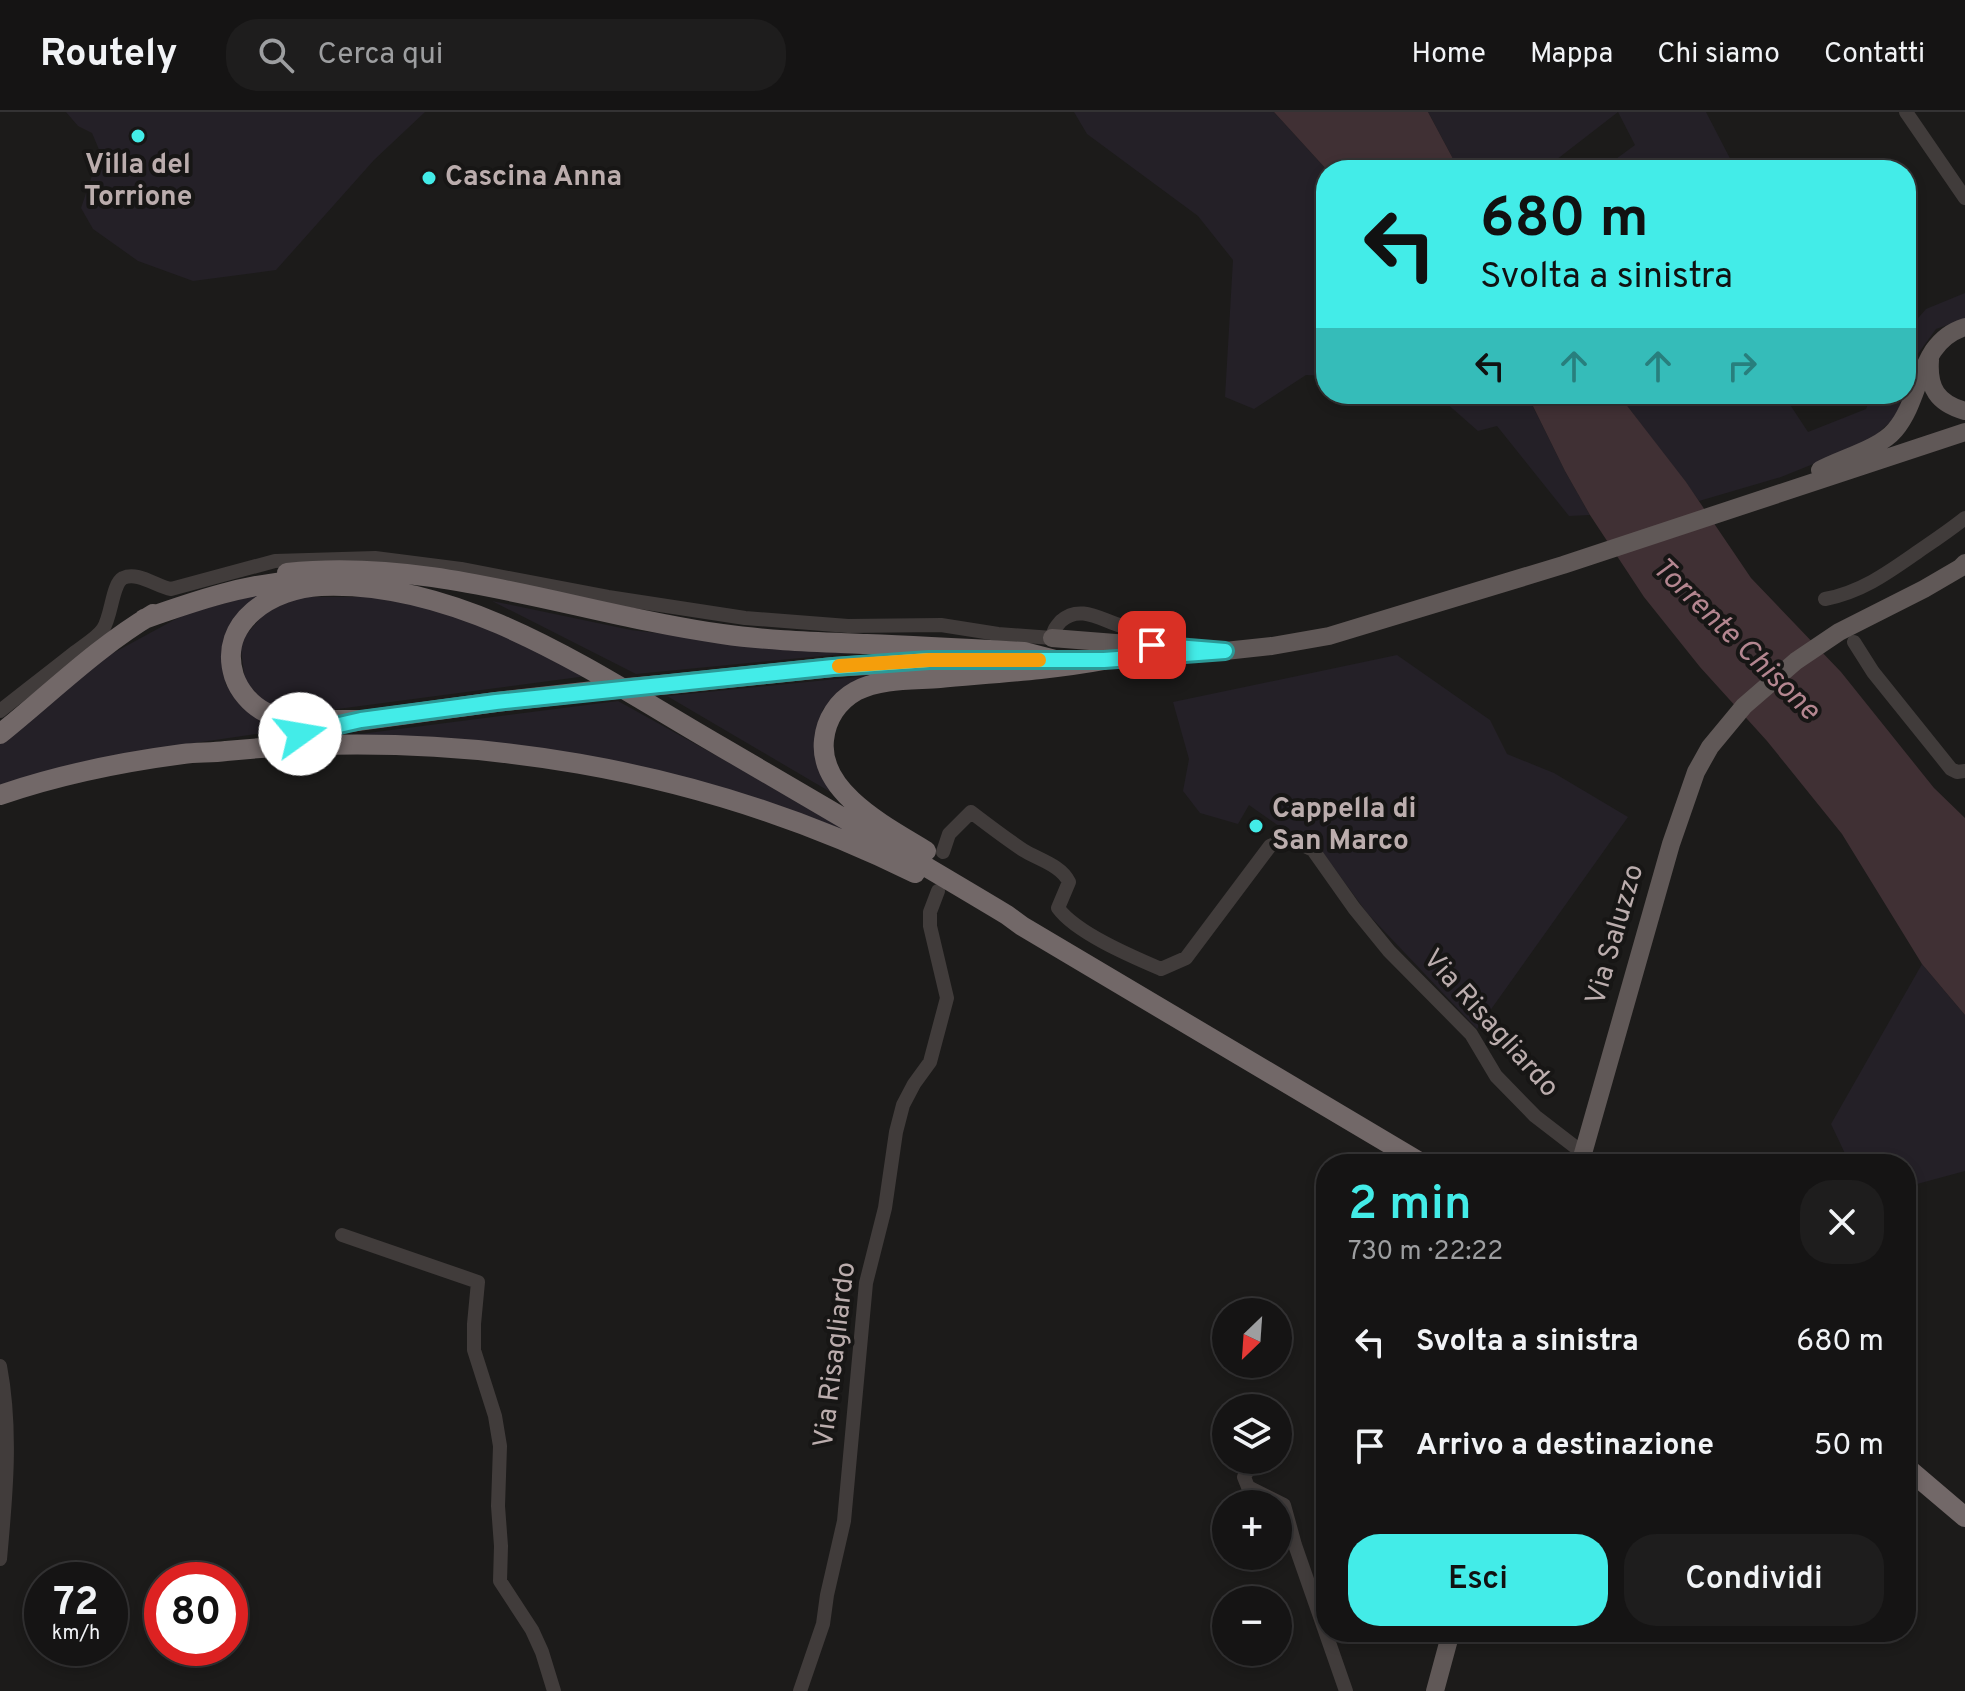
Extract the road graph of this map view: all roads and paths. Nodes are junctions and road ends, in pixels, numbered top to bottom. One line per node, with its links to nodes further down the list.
1 (1906, 112): 2 (street)
2 (1965, 198)
3 (1965, 327): 4 (main road)
4 (1930, 356): 5 (main road); 7 (main road)
5 (1916, 389)
6 (1910, 404): 9 (main road)
7 (1965, 411)
8 (1965, 432): 9 (main road)
9 (1779, 493): 17 (main road)
10 (1965, 518): 12 (street)
11 (1965, 563): 15 (main road, Via Saluzzo)
12 (1825, 599)
13 (144, 619): 18 (highway); 22 (highway); 28 (highway)
14 (1174, 636): 16 (street)
15 (1846, 637): 24 (street); 31 (main road, Via Saluzzo)
16 (1052, 638): 17 (main road); 20 (street)
17 (1225, 651): 19 (main road)
18 (1055, 660): 19 (main road); 21 (highway, bridge)
19 (1104, 660): 28 (highway)
20 (0, 711)
21 (361, 720): 23 (highway); 28 (highway)
22 (0, 734)
23 (186, 754): 25 (highway); 28 (highway)
24 (1965, 771)
25 (0, 795)
26 (943, 852): 30 (street, Via Risagliardo)
27 (938, 891): 44 (street, Via Risagliardo)
28 (1019, 919): 29 (highway)
29 (1418, 1154)
30 (1578, 1154)
31 (1583, 1154)
32 (342, 1235): 43 (street)
33 (0, 1366): 39 (street)
34 (1916, 1464): 37 (highway)
35 (1246, 1474): 40 (street)
36 (1916, 1475): 38 (highway)
37 (1965, 1505)
38 (1965, 1517)
39 (0, 1559)
40 (1316, 1605)
41 (1329, 1642): 45 (street)
42 (1448, 1642): 46 (main road)
43 (554, 1691)
44 (800, 1691)
45 (1346, 1691)
46 (1435, 1691)

